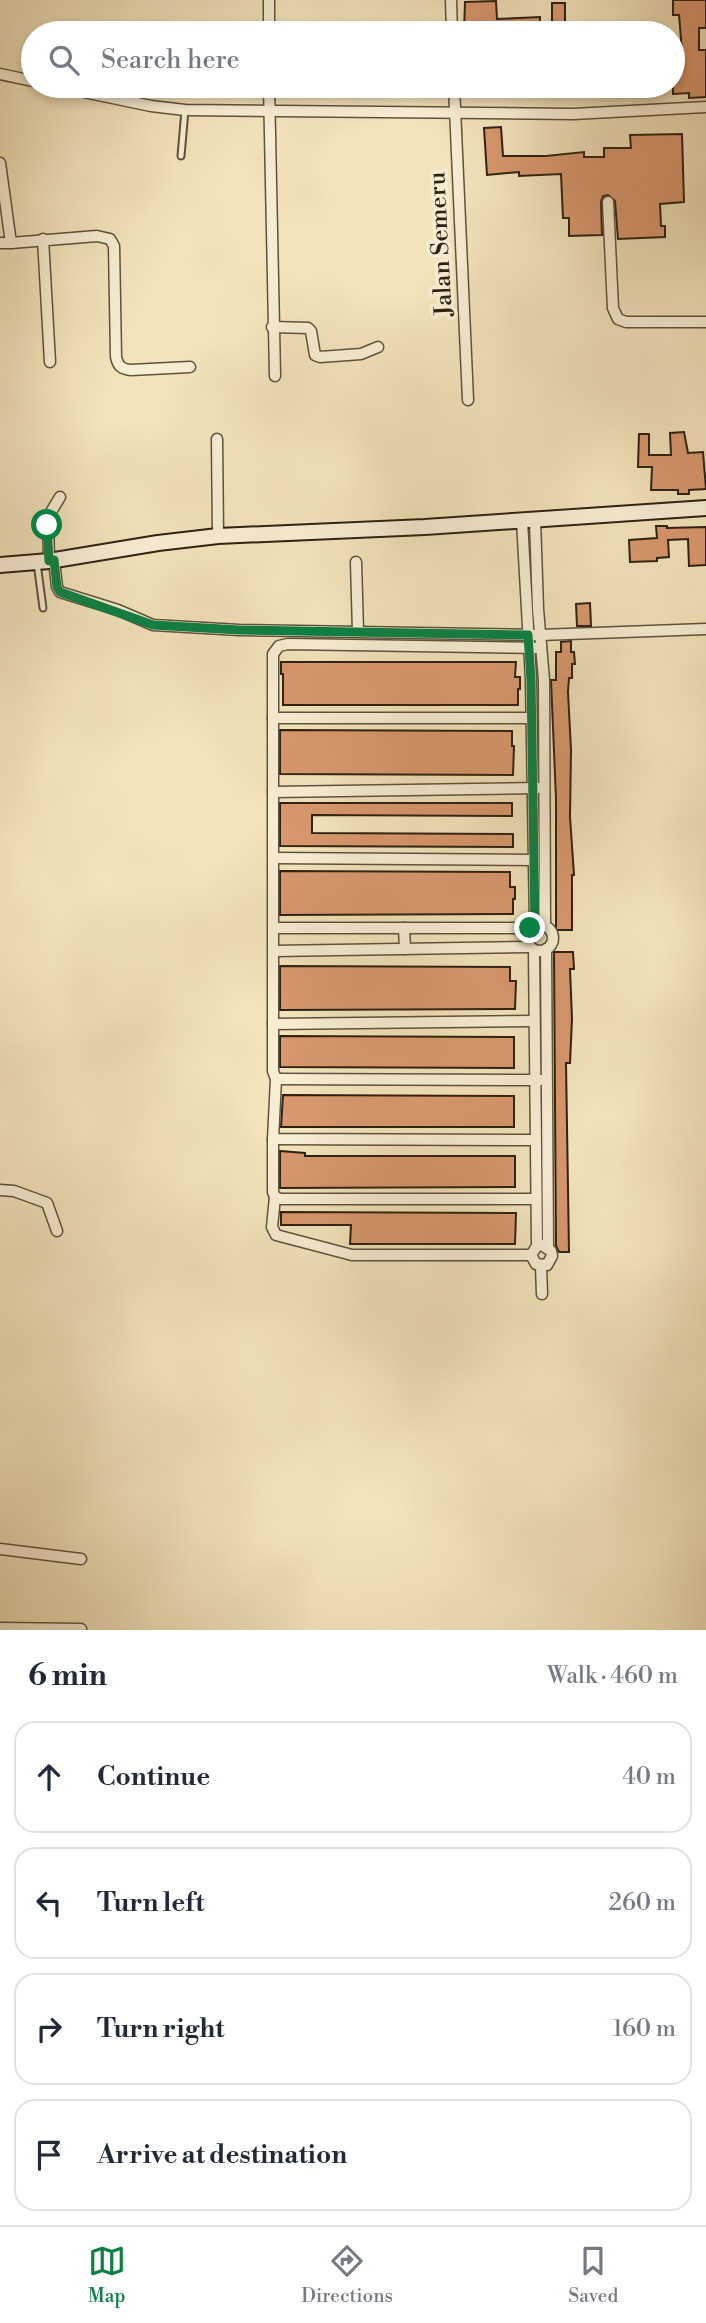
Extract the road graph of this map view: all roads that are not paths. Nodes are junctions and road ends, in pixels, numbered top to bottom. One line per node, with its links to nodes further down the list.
1 (270, 0): 3 (street)
2 (451, 0): 4 (street)
3 (269, 21)
4 (452, 21)
5 (0, 74): 6 (street)
6 (21, 78)
7 (112, 98): 11 (street)
8 (269, 98): 12 (street)
9 (454, 98): 13 (street, Jalan Semeru)
10 (706, 107): 13 (street)
11 (185, 112): 12 (street); 14 (lane)
12 (269, 117): 13 (street); 20 (street)
13 (455, 120): 25 (street, Jalan Semeru)
14 (181, 156)
15 (0, 163): 18 (street)
16 (608, 202): 19 (street)
17 (43, 239): 18 (street); 22 (street); 23 (street)
18 (5, 243)
19 (706, 322)
20 (272, 327): 21 (street); 24 (street)
21 (378, 347)
22 (50, 362)
23 (190, 367)
24 (275, 376)
25 (468, 400)
26 (217, 439): 30 (street)
27 (60, 498): 33 (street)
28 (706, 508): 29 (street)
29 (529, 520): 30 (street); 31 (street); 32 (street)
30 (218, 536): 33 (street)
31 (525, 556): 32 (street); 37 (street)
32 (537, 556): 37 (street)
33 (47, 561): 35 (street); 36 (lane); 39 (street)
34 (356, 562): 39 (street)
35 (0, 565)
36 (43, 608)
37 (532, 609): 40 (street); 41 (street)
38 (706, 629): 41 (street)
39 (358, 631): 40 (street)
40 (528, 635): 41 (street); 42 (street)
41 (540, 635): 43 (street)
42 (528, 648): 43 (street); 44 (street); 45 (street)
43 (541, 648): 47 (street)
44 (273, 718): 45 (street); 48 (street)
45 (531, 718): 46 (street)
46 (533, 788): 47 (street); 48 (street); 50 (street)
47 (545, 788): 51 (street)
48 (273, 792): 49 (street)
49 (274, 858): 50 (street); 52 (street)
50 (534, 860): 51 (street)
51 (537, 926): 53 (street); 54 (street); 56 (street)
52 (274, 928): 53 (street); 57 (street)
53 (404, 928): 55 (street)
54 (532, 948): 55 (street); 56 (street); 58 (street)
55 (405, 949): 57 (street)
56 (546, 949): 62 (street)
57 (274, 951): 59 (street)
58 (534, 1021): 59 (street); 61 (street)
59 (273, 1024): 60 (street)
60 (276, 1079): 61 (street); 63 (street)
61 (535, 1080): 62 (street); 64 (street)
62 (547, 1080): 69 (street)
63 (273, 1139): 64 (street); 66 (street)
64 (535, 1140): 67 (street)
65 (0, 1190): 68 (street)
66 (275, 1197): 67 (street); 69 (street)
67 (535, 1199): 69 (street)
68 (57, 1231)
69 (539, 1250): 70 (street); 70 (street)
70 (541, 1266): 71 (street)
71 (542, 1294)
72 (0, 1549): 73 (street)
73 (80, 1559)
74 (0, 1628): 75 (street)
75 (81, 1629)

